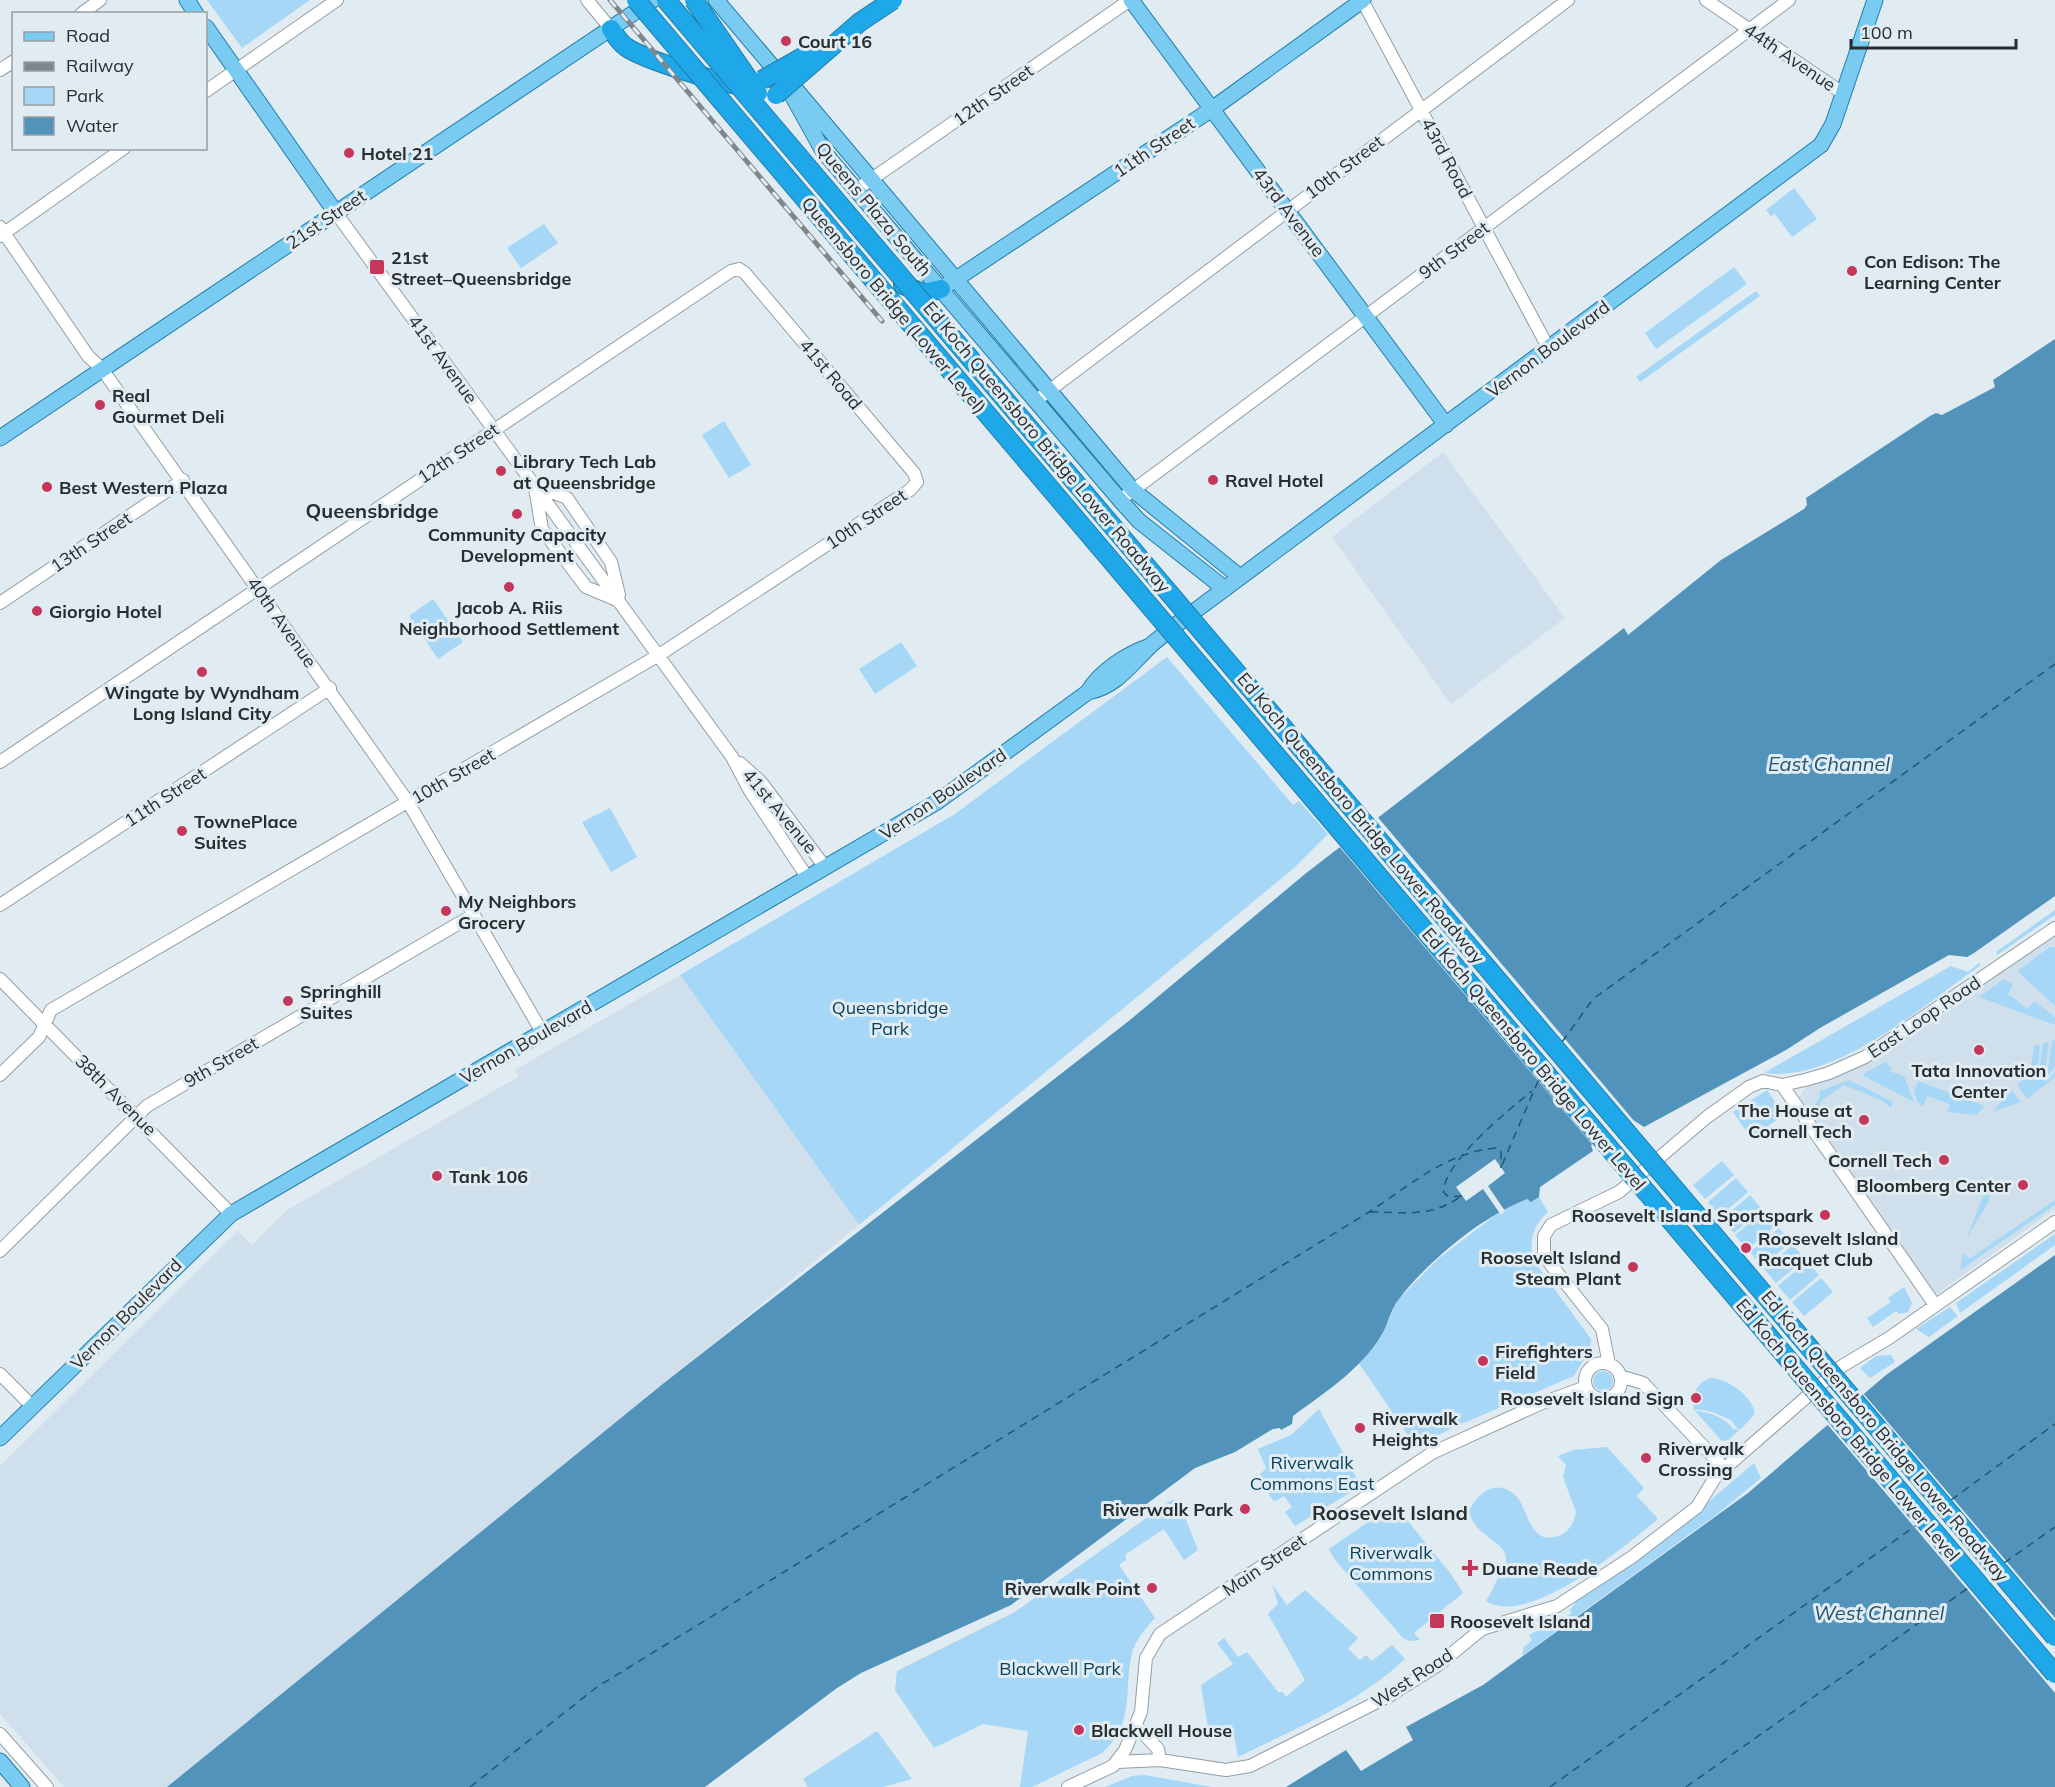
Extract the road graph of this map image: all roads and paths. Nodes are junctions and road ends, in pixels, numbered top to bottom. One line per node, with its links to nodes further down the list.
1 (100, 0): 18 (street)
2 (337, 0): 23 (street)
3 (587, 0): 21 (street)
4 (636, 0): 57 (highway, Queensboro Bridge (Lower Level), bridge)
5 (645, 0): 30 (highway)
6 (652, 0): 21 (main road, 21st Street)
7 (661, 0): 30 (highway, bridge)
8 (666, 0): 85 (highway, Ed Koch Queensboro Bridge Lower Roadway, bridge)
9 (694, 0): 86 (highway, bridge)
10 (716, 0): 24 (main road, Queens Plaza South)
11 (895, 0): 19 (highway, bridge); 24 (street)
12 (1130, 0): 27 (main road, 43rd Avenue); 31 (street, 12th Street)
13 (1362, 0): 27 (main road, 11th Street); 28 (street, 43rd Road)
14 (1568, 0): 28 (street, 10th Street)
15 (1706, 0): 22 (street, 44th Avenue)
16 (1789, 0): 22 (street, 9th Street)
17 (1875, 0): 26 (main road, Vernon Boulevard)
18 (84, 12)
19 (860, 22): 21 (highway, bridge); 24 (highway, bridge)
20 (207, 28): 23 (main road, 41st Avenue)
21 (611, 29): 34 (main road, 21st Street)
22 (1749, 30): 26 (street, 44th Avenue); 35 (street, 9th Street)
23 (236, 70): 25 (street); 34 (main road, 41st Avenue)
24 (780, 87): 31 (main road, Queens Plaza South); 32 (main road, Queens Plaza South); 38 (highway)
25 (207, 91)
26 (1844, 94): 40 (main road, Vernon Boulevard)
27 (1212, 109): 33 (main road, 43rd Avenue); 38 (main road, 11th Street)
28 (1421, 110): 33 (street, 10th Street); 35 (street, 43rd Road)
29 (121, 150): 36 (street)
30 (786, 167): 57 (highway)
31 (870, 180): 32 (street, 12th Street); 38 (main road, Queens Plaza South)
32 (856, 190): 38 (main road, Queens Plaza South)
33 (1287, 210): 39 (main road, 43rd Avenue); 42 (street, 10th Street)
34 (336, 213): 41 (main road, 21st Street); 45 (street, 41st Avenue)
35 (1484, 228): 39 (street, 9th Street); 40 (street, 43rd Road)
36 (1, 232): 41 (street, 40th Avenue)
37 (739, 269): 45 (street, 12th Street); 48 (street, 41st Road)
38 (948, 284): 42 (main road, Queens Plaza South); 43 (main road, Queens Plaza South)
39 (1366, 315): 44 (main road, 43rd Avenue); 50 (street, 9th Street)
40 (1549, 349): 44 (main road, Vernon Boulevard)
41 (102, 369): 46 (main road, 21st Street); 47 (street, 40th Avenue)
42 (1048, 390): 43 (street, 10th Street); 50 (main road, Queens Plaza South)
43 (1035, 401): 51 (main road, Queens Plaza South)
44 (1446, 424): 52 (main road, Vernon Boulevard)
45 (494, 429): 49 (street, 41st Avenue); 53 (street, 12th Street)
46 (0, 438)
47 (183, 480): 53 (street, 40th Avenue); 56 (street, 13th Street)
48 (916, 482): 58 (street, 10th Street)
49 (535, 485): 55 (street, 41st Avenue); 55 (street, 41st Avenue); 55 (street, 41st Avenue)
50 (1133, 490): 51 (street, 9th Street); 52 (main road, Queens Plaza South)
51 (1120, 500): 54 (main road, Queens Plaza South)
52 (1240, 577): 54 (main road, Vernon Boulevard)
53 (258, 588): 59 (street, 40th Avenue); 61 (street, 12th Street)
54 (1225, 589): 63 (main road, Vernon Boulevard)
55 (620, 602): 58 (street, 41st Avenue)
56 (0, 603)
57 (1155, 607): 87 (highway); 88 (highway, Ed Koch Queensboro Bridge Lower Level, bridge)
58 (659, 655): 60 (street, 41st Avenue); 62 (street, 10th Street)
59 (330, 688): 62 (street, 40th Avenue); 65 (street, 11th Street)
60 (732, 756): 63 (street, 41st Avenue); 64 (street, 41st Avenue)
61 (0, 762)
62 (408, 802): 66 (street, 40th Avenue); 69 (street, 10th Street)
63 (825, 867): 64 (main road, Vernon Boulevard)
64 (807, 877): 70 (main road, Vernon Boulevard)
65 (0, 905)
66 (473, 915): 70 (street, 40th Avenue); 73 (street, 9th Street)
67 (2055, 928): 72 (street, East Loop Road)
68 (0, 979): 69 (street, 38th Avenue)
69 (45, 1024): 71 (street, 10th Street); 73 (street, 38th Avenue)
70 (542, 1032): 74 (main road, Vernon Boulevard)
71 (0, 1075)
72 (1782, 1085): 77 (street); 78 (street, East Loop Road)
73 (136, 1116): 74 (street, 38th Avenue); 76 (street, 9th Street)
74 (231, 1214): 82 (main road, Vernon Boulevard)
75 (2055, 1222): 77 (street, West Road)
76 (0, 1251)
77 (1935, 1305): 84 (street, West Road)
78 (1609, 1364): 80 (street); 81 (street)
79 (0, 1374): 82 (street)
80 (1620, 1376): 81 (street); 84 (street)
81 (1586, 1387): 89 (street, Main Street)
82 (32, 1406): 83 (main road, Vernon Boulevard)
83 (0, 1438)
84 (1725, 1468): 91 (street, West Road)
85 (2055, 1637)
86 (2055, 1646)
87 (2055, 1666)
88 (2055, 1674)
89 (1137, 1727): 91 (street); 93 (street, Main Street)
90 (0, 1734): 95 (street)
91 (1160, 1760): 93 (street, Main Street)
92 (0, 1761): 94 (main road)
93 (1117, 1761): 96 (street, Main Street)
94 (18, 1783)
95 (47, 1787)
96 (1068, 1787)

